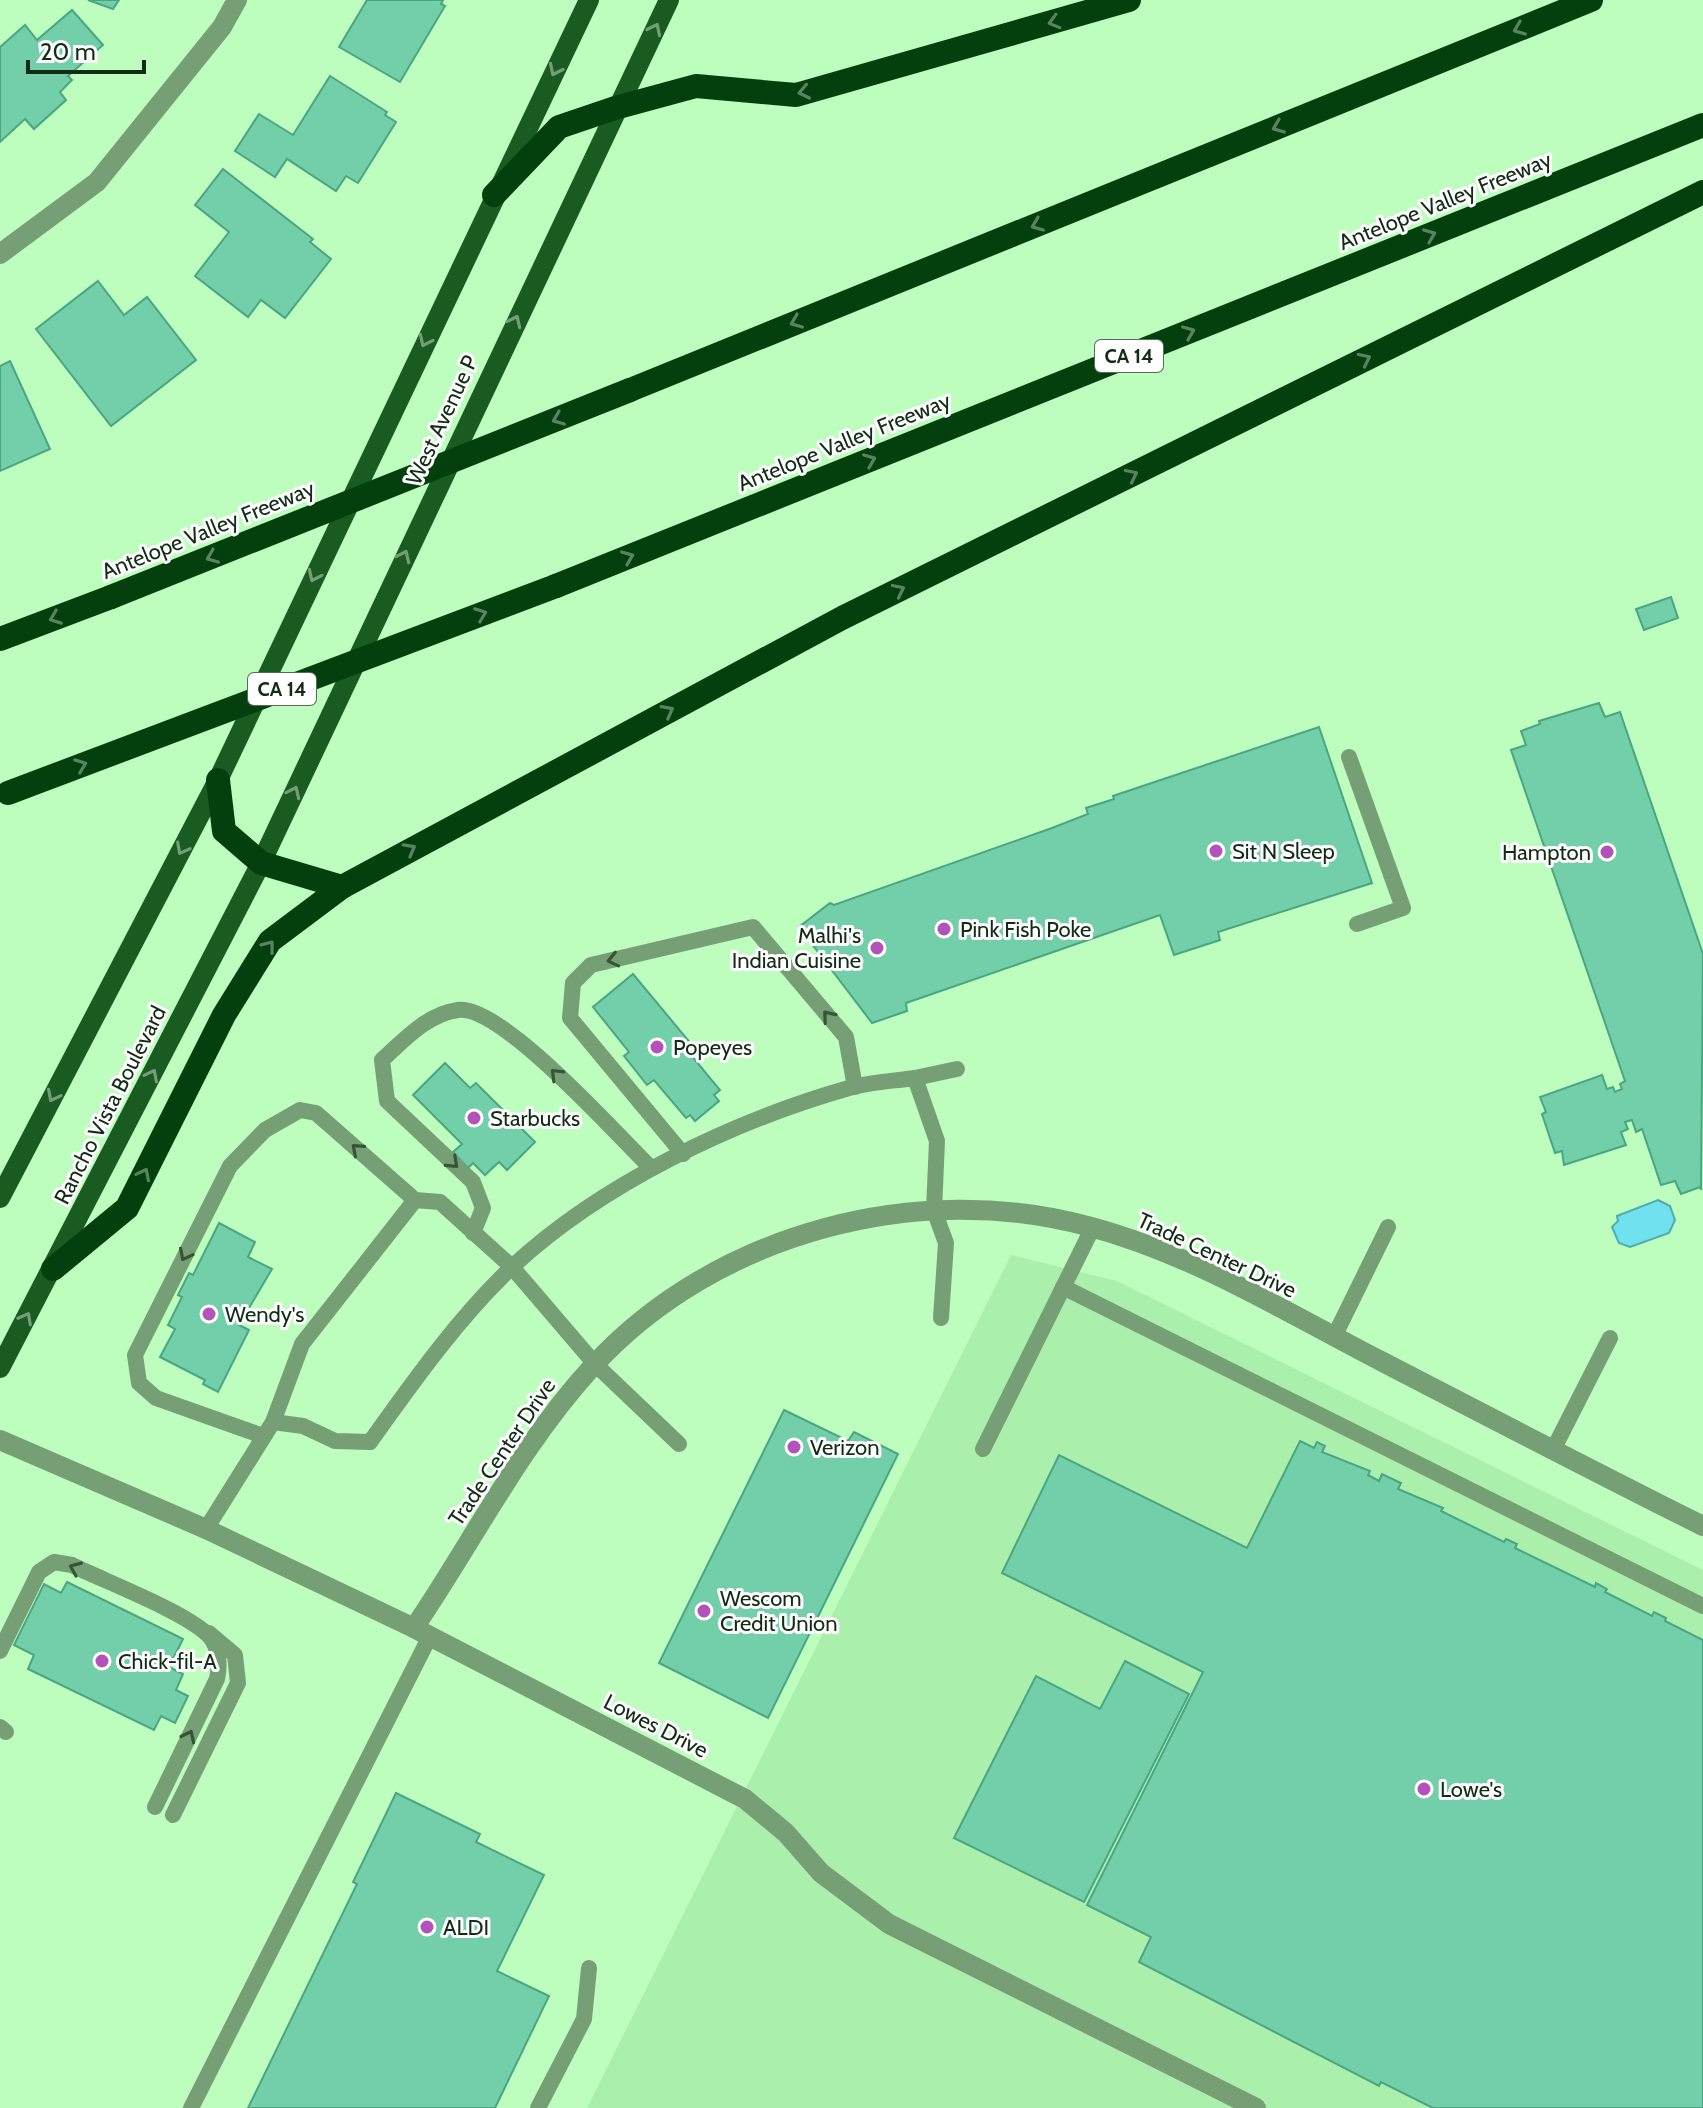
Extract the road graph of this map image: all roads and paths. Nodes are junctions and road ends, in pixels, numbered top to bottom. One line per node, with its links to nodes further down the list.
1 (237, 0): 10 (street)
2 (589, 0): 9 (main road, one-way to 9)
3 (669, 0): 6 (main road, West Avenue P, one-way to 3)
4 (1129, 0): 6 (highway, one-way to 6)
5 (1591, 0): 11 (highway, Antelope Valley Freeway, one-way to 11, bridge)
6 (615, 108): 9 (highway); 15 (main road, West Avenue P, one-way to 6)
7 (1703, 125): 14 (highway, Antelope Valley Freeway / CA 14, one-way to 7, bridge)
8 (1703, 192): 16 (highway, one-way to 8)
9 (494, 195): 13 (main road, one-way to 13)
10 (0, 254)
11 (0, 639)
12 (1349, 757): 17 (lane)
13 (218, 780): 15 (highway); 23 (main road, one-way to 23)
14 (4, 794)
15 (261, 863): 16 (highway); 30 (main road, Rancho Vista Boulevard, one-way to 15)
16 (342, 887): 30 (highway, one-way to 16)
17 (1357, 924)
18 (957, 1069): 19 (lane)
19 (915, 1078): 20 (lane); 25 (lane)
20 (855, 1087): 21 (lane); 21 (lane, one-way to 21)
21 (683, 1154): 22 (lane)
22 (651, 1168): 28 (lane, one-way to 28); 29 (lane)
23 (0, 1198)
24 (415, 1200): 28 (lane); 37 (lane); 37 (lane, one-way to 37)
25 (934, 1210): 26 (street, Trade Center Drive); 32 (lane); 35 (street, Trade Center Drive)
26 (1093, 1227): 31 (lane); 33 (street, Trade Center Drive)
27 (1388, 1227): 33 (lane)
28 (473, 1233): 29 (lane)
29 (512, 1267): 35 (lane); 37 (lane)
30 (53, 1269): 36 (main road, Rancho Vista Boulevard, one-way to 30)
31 (1063, 1287): 40 (lane); 44 (lane)
32 (941, 1318)
33 (1334, 1337): 41 (street, Trade Center Drive)
34 (1610, 1338): 41 (lane)
35 (595, 1364): 39 (lane); 46 (street, Trade Center Drive)
36 (0, 1368)
37 (268, 1429): 43 (lane)
38 (0, 1440): 43 (street, Lowes Drive)
39 (679, 1444)
40 (983, 1449)
41 (1553, 1450): 42 (street, Trade Center Drive)
42 (1703, 1526)
43 (206, 1529): 46 (street, Lowes Drive)
44 (1703, 1606)
45 (198, 1627): 47 (lane, one-way to 47); 48 (lane, one-way to 45); 49 (lane)
46 (422, 1632): 51 (lane); 53 (street, Lowes Drive)
47 (0, 1651)
48 (155, 1807)
49 (173, 1815)
50 (589, 1968): 52 (lane)
51 (191, 2108)
52 (538, 2108)
53 (1256, 2108)

